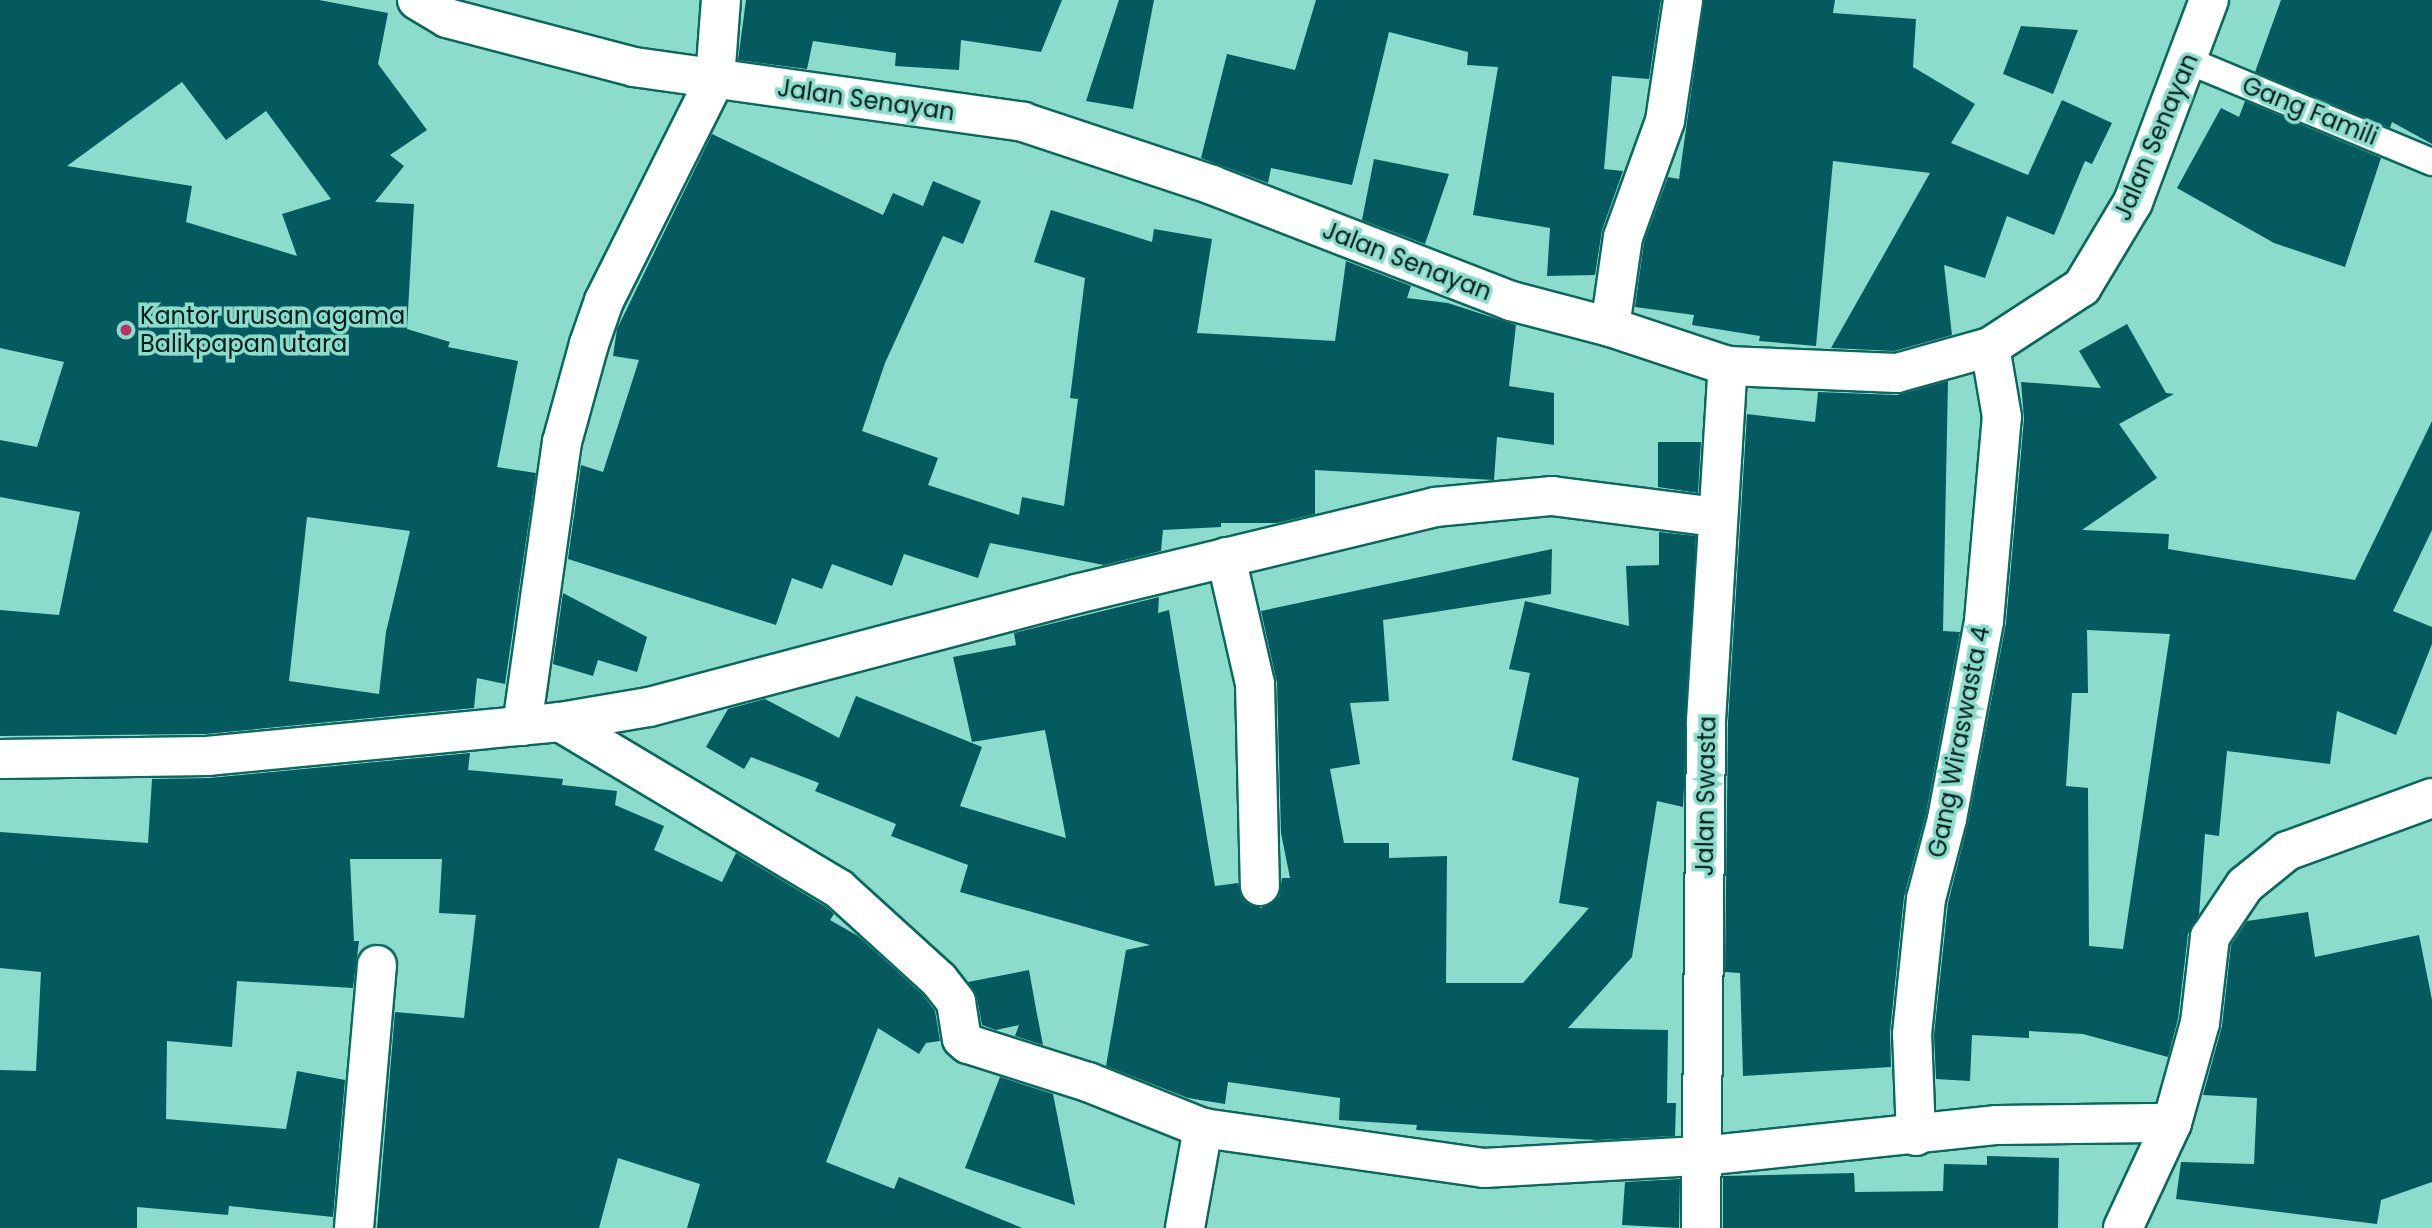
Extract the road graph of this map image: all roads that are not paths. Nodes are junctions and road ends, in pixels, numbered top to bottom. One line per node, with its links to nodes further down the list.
1 (417, 0): 6 (street, Jalan Senayan)
2 (721, 0): 6 (street)
3 (1683, 0): 8 (street)
4 (2209, 0): 5 (street, Jalan Senayan)
5 (2189, 61): 7 (lane, Gang Famili); 9 (street, Jalan Senayan)
6 (715, 79): 8 (street, Jalan Senayan); 14 (street)
7 (2432, 162)
8 (1610, 327): 10 (street, Jalan Senayan)
9 (1990, 347): 10 (street, Jalan Senayan); 21 (street, Gang Wiraswasta 4)
10 (1728, 366): 11 (street, Jalan Swasta)
11 (1717, 517): 12 (street); 22 (street, Jalan Swasta)
12 (1226, 557): 13 (street); 17 (street)
13 (560, 722): 14 (street); 20 (street)
14 (522, 726): 15 (street)
15 (0, 759)
16 (2432, 798): 19 (street)
17 (1260, 886)
18 (377, 965): 23 (street)
19 (2172, 1123): 21 (street); 26 (street)
20 (1203, 1128): 22 (street); 24 (street)
21 (1916, 1136): 22 (street)
22 (1702, 1156): 25 (street, Jalan Swasta)
23 (354, 1228)
24 (1185, 1228)
25 (1701, 1228)
26 (2123, 1228)

